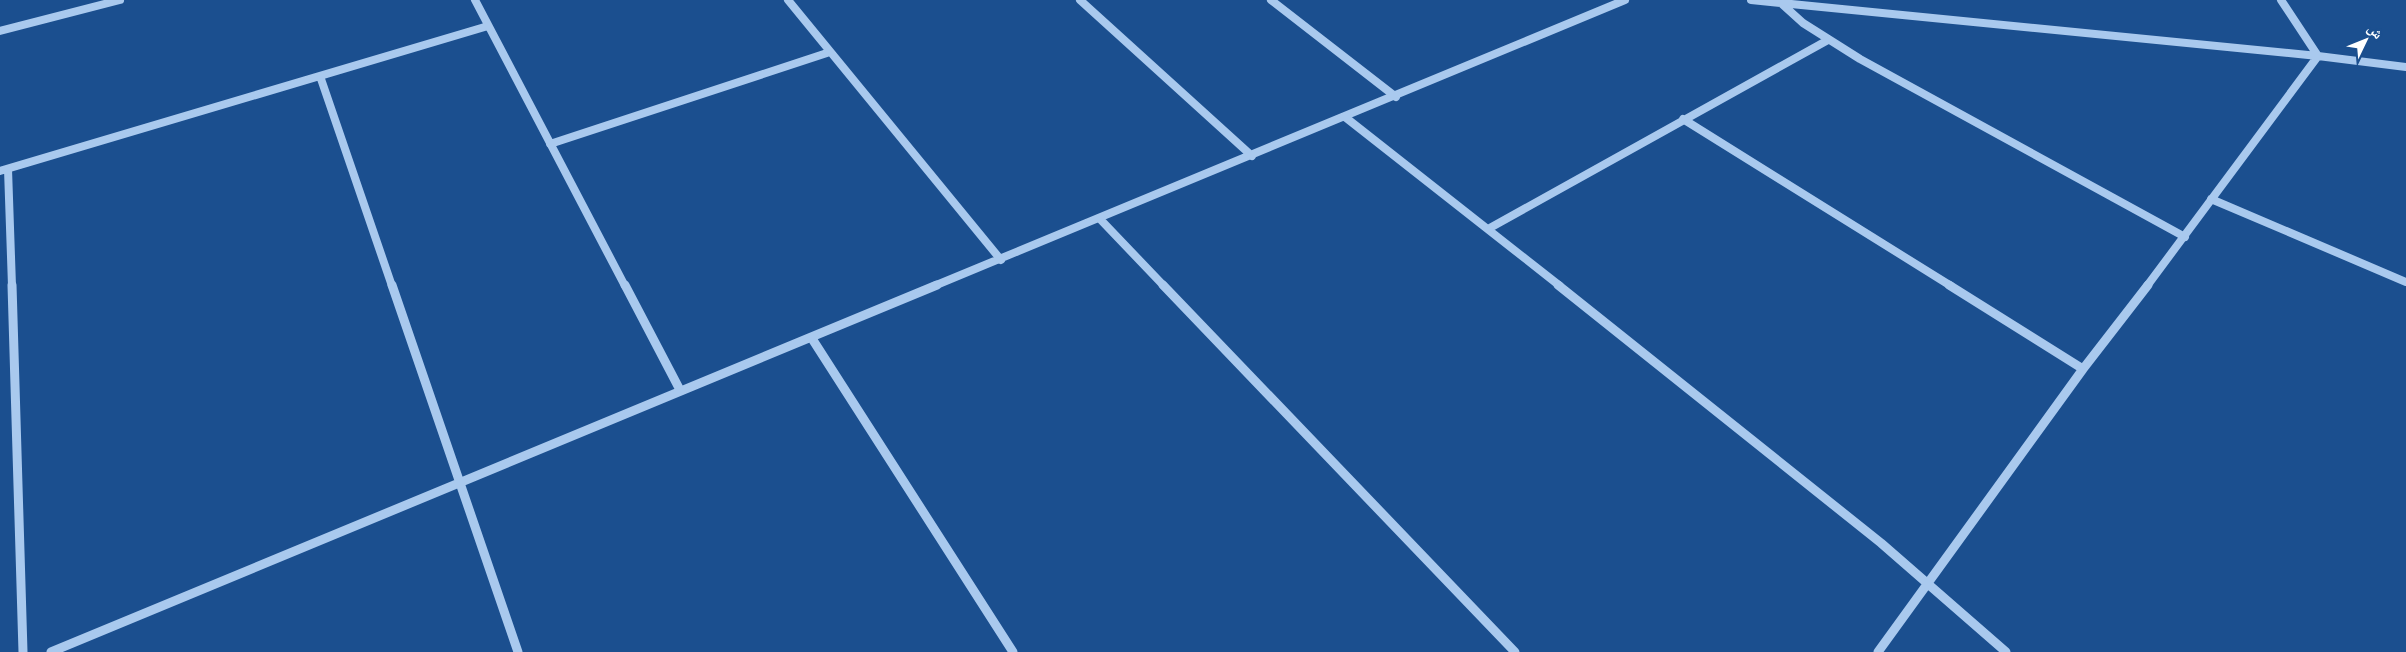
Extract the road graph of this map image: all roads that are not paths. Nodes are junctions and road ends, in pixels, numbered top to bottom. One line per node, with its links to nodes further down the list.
1 (120, 0): 11 (street)
2 (475, 0): 10 (street)
3 (788, 0): 13 (street)
4 (1080, 0): 21 (street)
5 (1271, 0): 17 (street)
6 (1625, 0): 17 (street)
7 (1751, 0): 9 (street)
8 (2281, 0): 14 (street)
9 (1782, 4): 12 (street); 14 (street)
10 (488, 26): 16 (street); 20 (street)
11 (0, 31)
12 (1828, 40): 19 (street); 26 (street)
13 (830, 52): 20 (street); 27 (street)
14 (2318, 56): 15 (street); 23 (street)
15 (2406, 67)
16 (320, 76): 22 (street); 32 (street)
17 (1396, 97): 18 (street)
18 (1344, 117): 21 (street); 25 (street)
19 (1682, 119): 25 (street); 30 (street)
20 (550, 144): 31 (street)
21 (1252, 156): 24 (street)
22 (4, 170): 34 (street)
23 (2211, 199): 26 (street); 28 (street)
24 (1100, 219): 27 (street); 38 (street)
25 (1488, 228): 33 (street)
26 (2185, 237): 30 (street)
27 (1001, 260): 29 (street)
28 (2406, 282)
29 (811, 338): 31 (street); 37 (street)
30 (2083, 369): 33 (street)
31 (680, 390): 32 (street)
32 (460, 482): 35 (street); 36 (street)
33 (1926, 584): 39 (street); 40 (street)
34 (23, 652)
35 (51, 652)
36 (518, 652)
37 (1013, 652)
38 (1515, 652)
39 (1878, 652)
40 (2006, 652)

